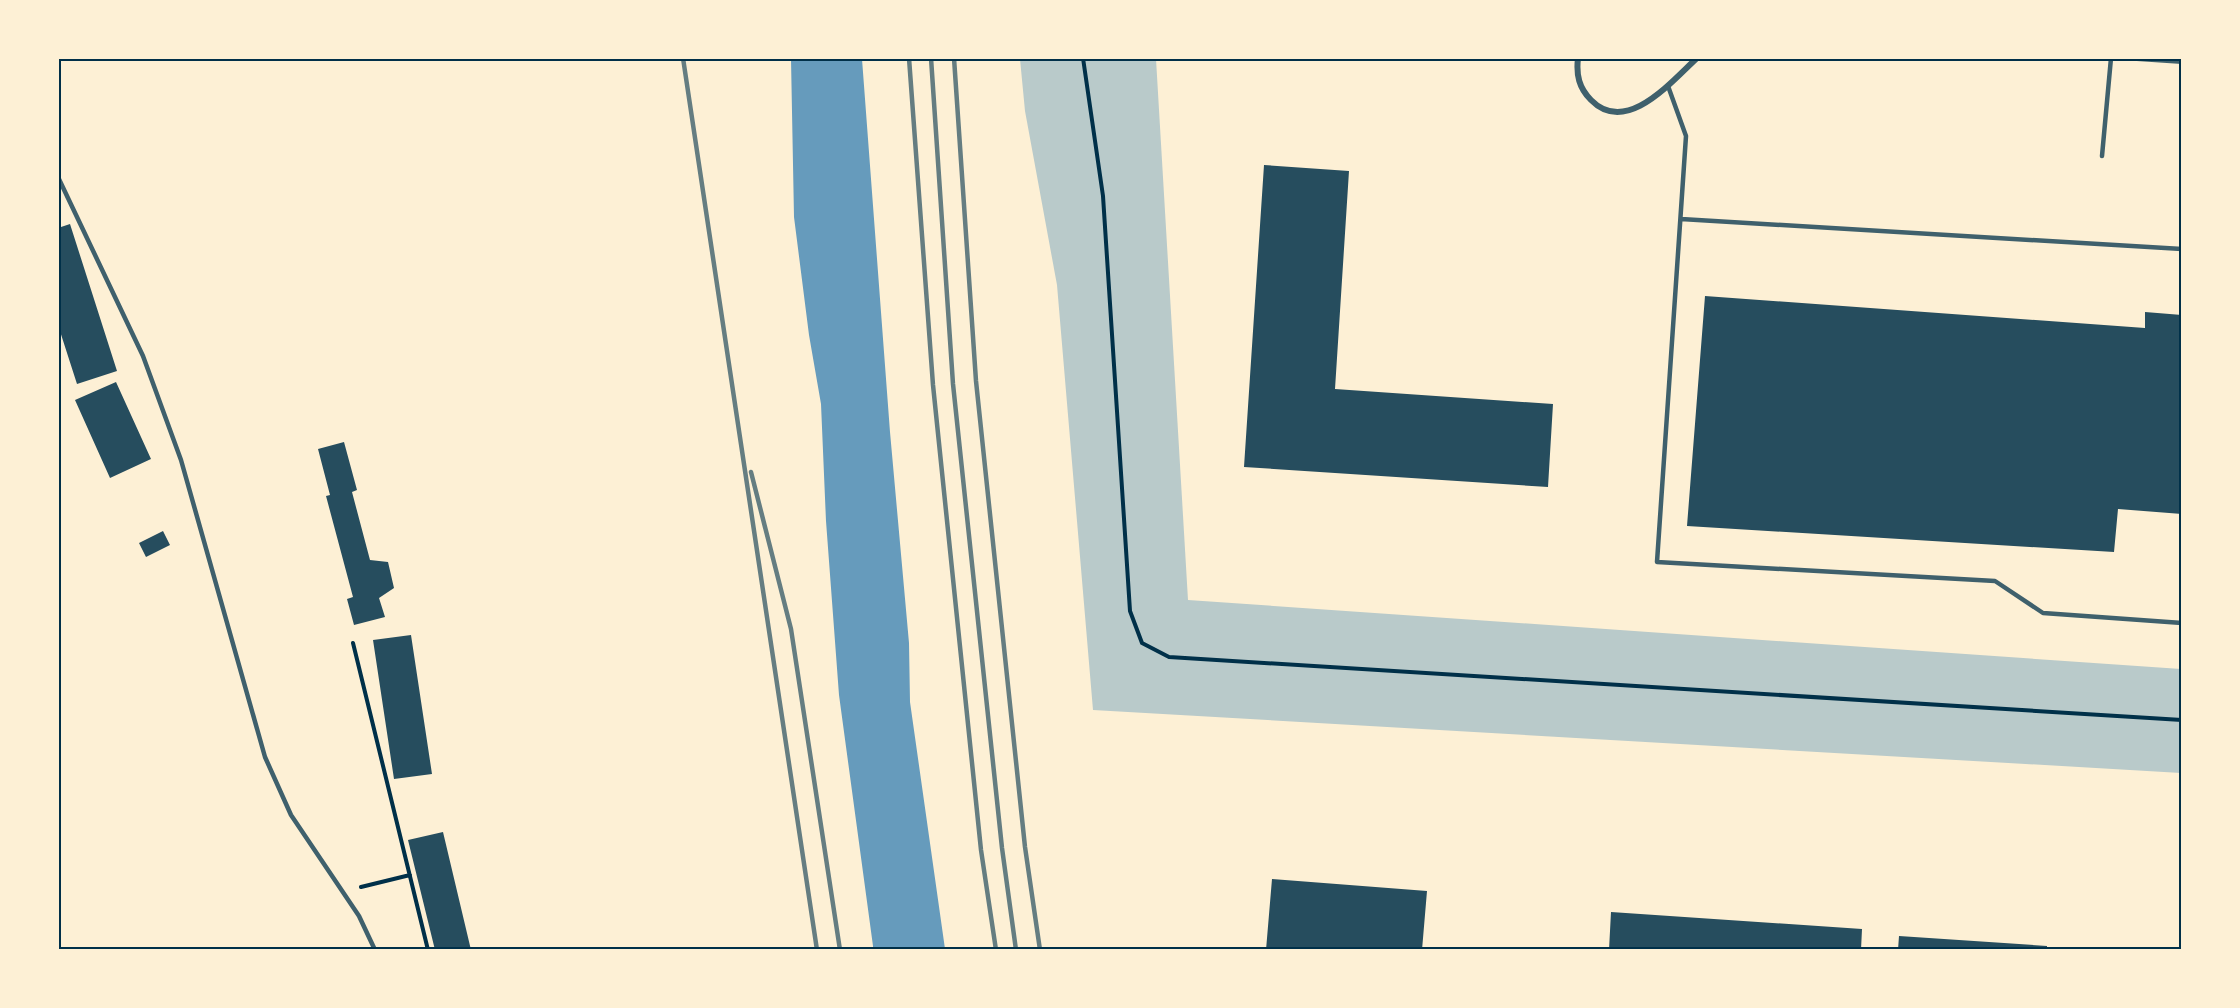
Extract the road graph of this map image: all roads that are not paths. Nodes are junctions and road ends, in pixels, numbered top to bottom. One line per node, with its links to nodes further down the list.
1 (1578, 58): 6 (street)
2 (1698, 58): 6 (street)
3 (2111, 58): 7 (lane)
4 (2137, 58): 5 (street)
5 (2181, 61)
6 (1668, 86): 9 (lane)
7 (2102, 156)
8 (58, 177): 12 (lane)
9 (1681, 219): 10 (lane); 11 (lane)
10 (2181, 249)
11 (2181, 623)
12 (375, 950)

